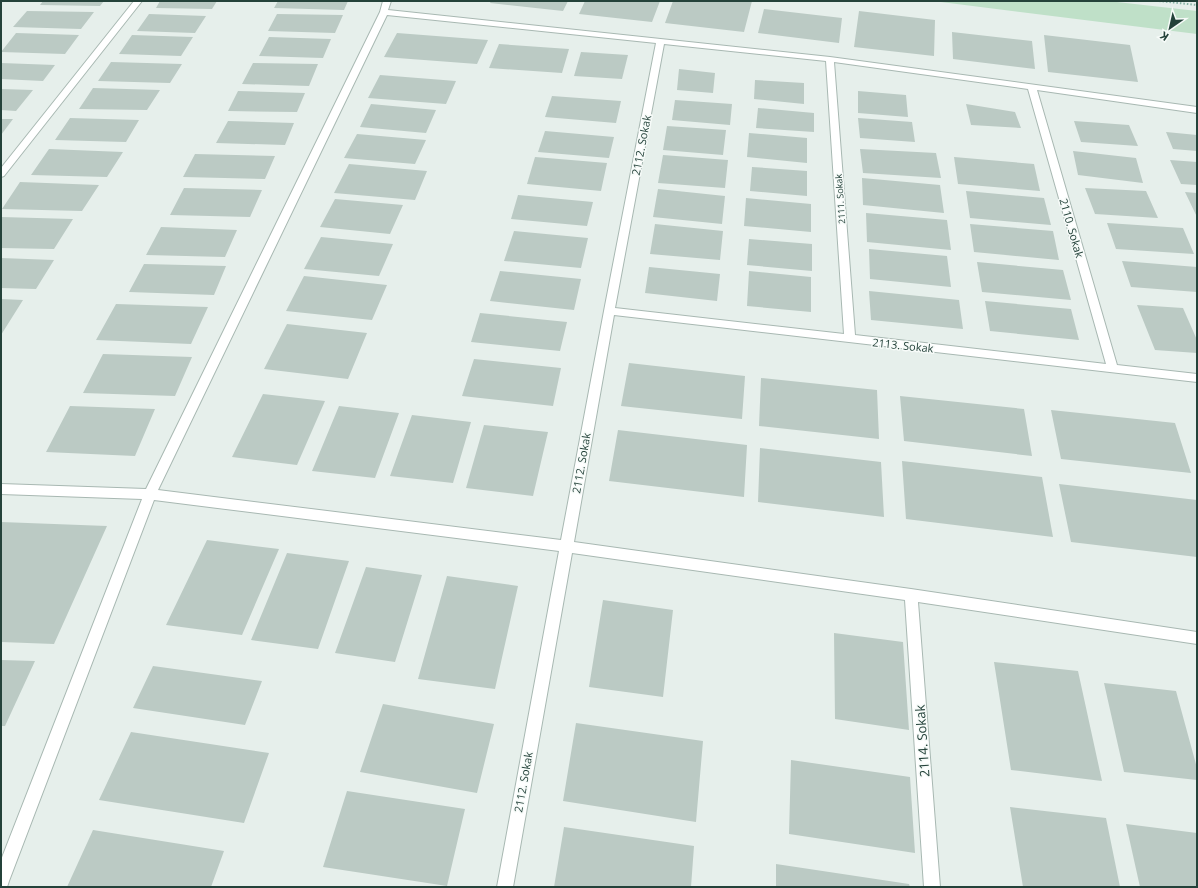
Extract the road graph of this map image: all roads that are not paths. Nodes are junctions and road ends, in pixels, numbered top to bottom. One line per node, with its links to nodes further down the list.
1 (138, 1): 7 (street)
2 (386, 6): 3 (street); 13 (street)
3 (661, 40): 4 (street); 8 (street, 2112. Sokak)
4 (830, 58): 5 (street); 9 (street, 2111. Sokak)
5 (1032, 87): 6 (street); 10 (street, 2110. Sokak)
6 (1197, 110)
7 (1, 174)
8 (608, 311): 9 (street, 2113. Sokak); 14 (street, 2112. Sokak)
9 (850, 339): 10 (street, 2113. Sokak)
10 (1112, 368): 11 (street, 2113. Sokak)
11 (1197, 378)
12 (1, 489): 13 (street)
13 (150, 494): 14 (street); 17 (street)
14 (566, 546): 15 (street); 18 (street, 2112. Sokak)
15 (911, 594): 16 (street); 19 (street, 2114. Sokak)
16 (1197, 638)
17 (1, 881)
18 (505, 887)
19 (932, 887)

